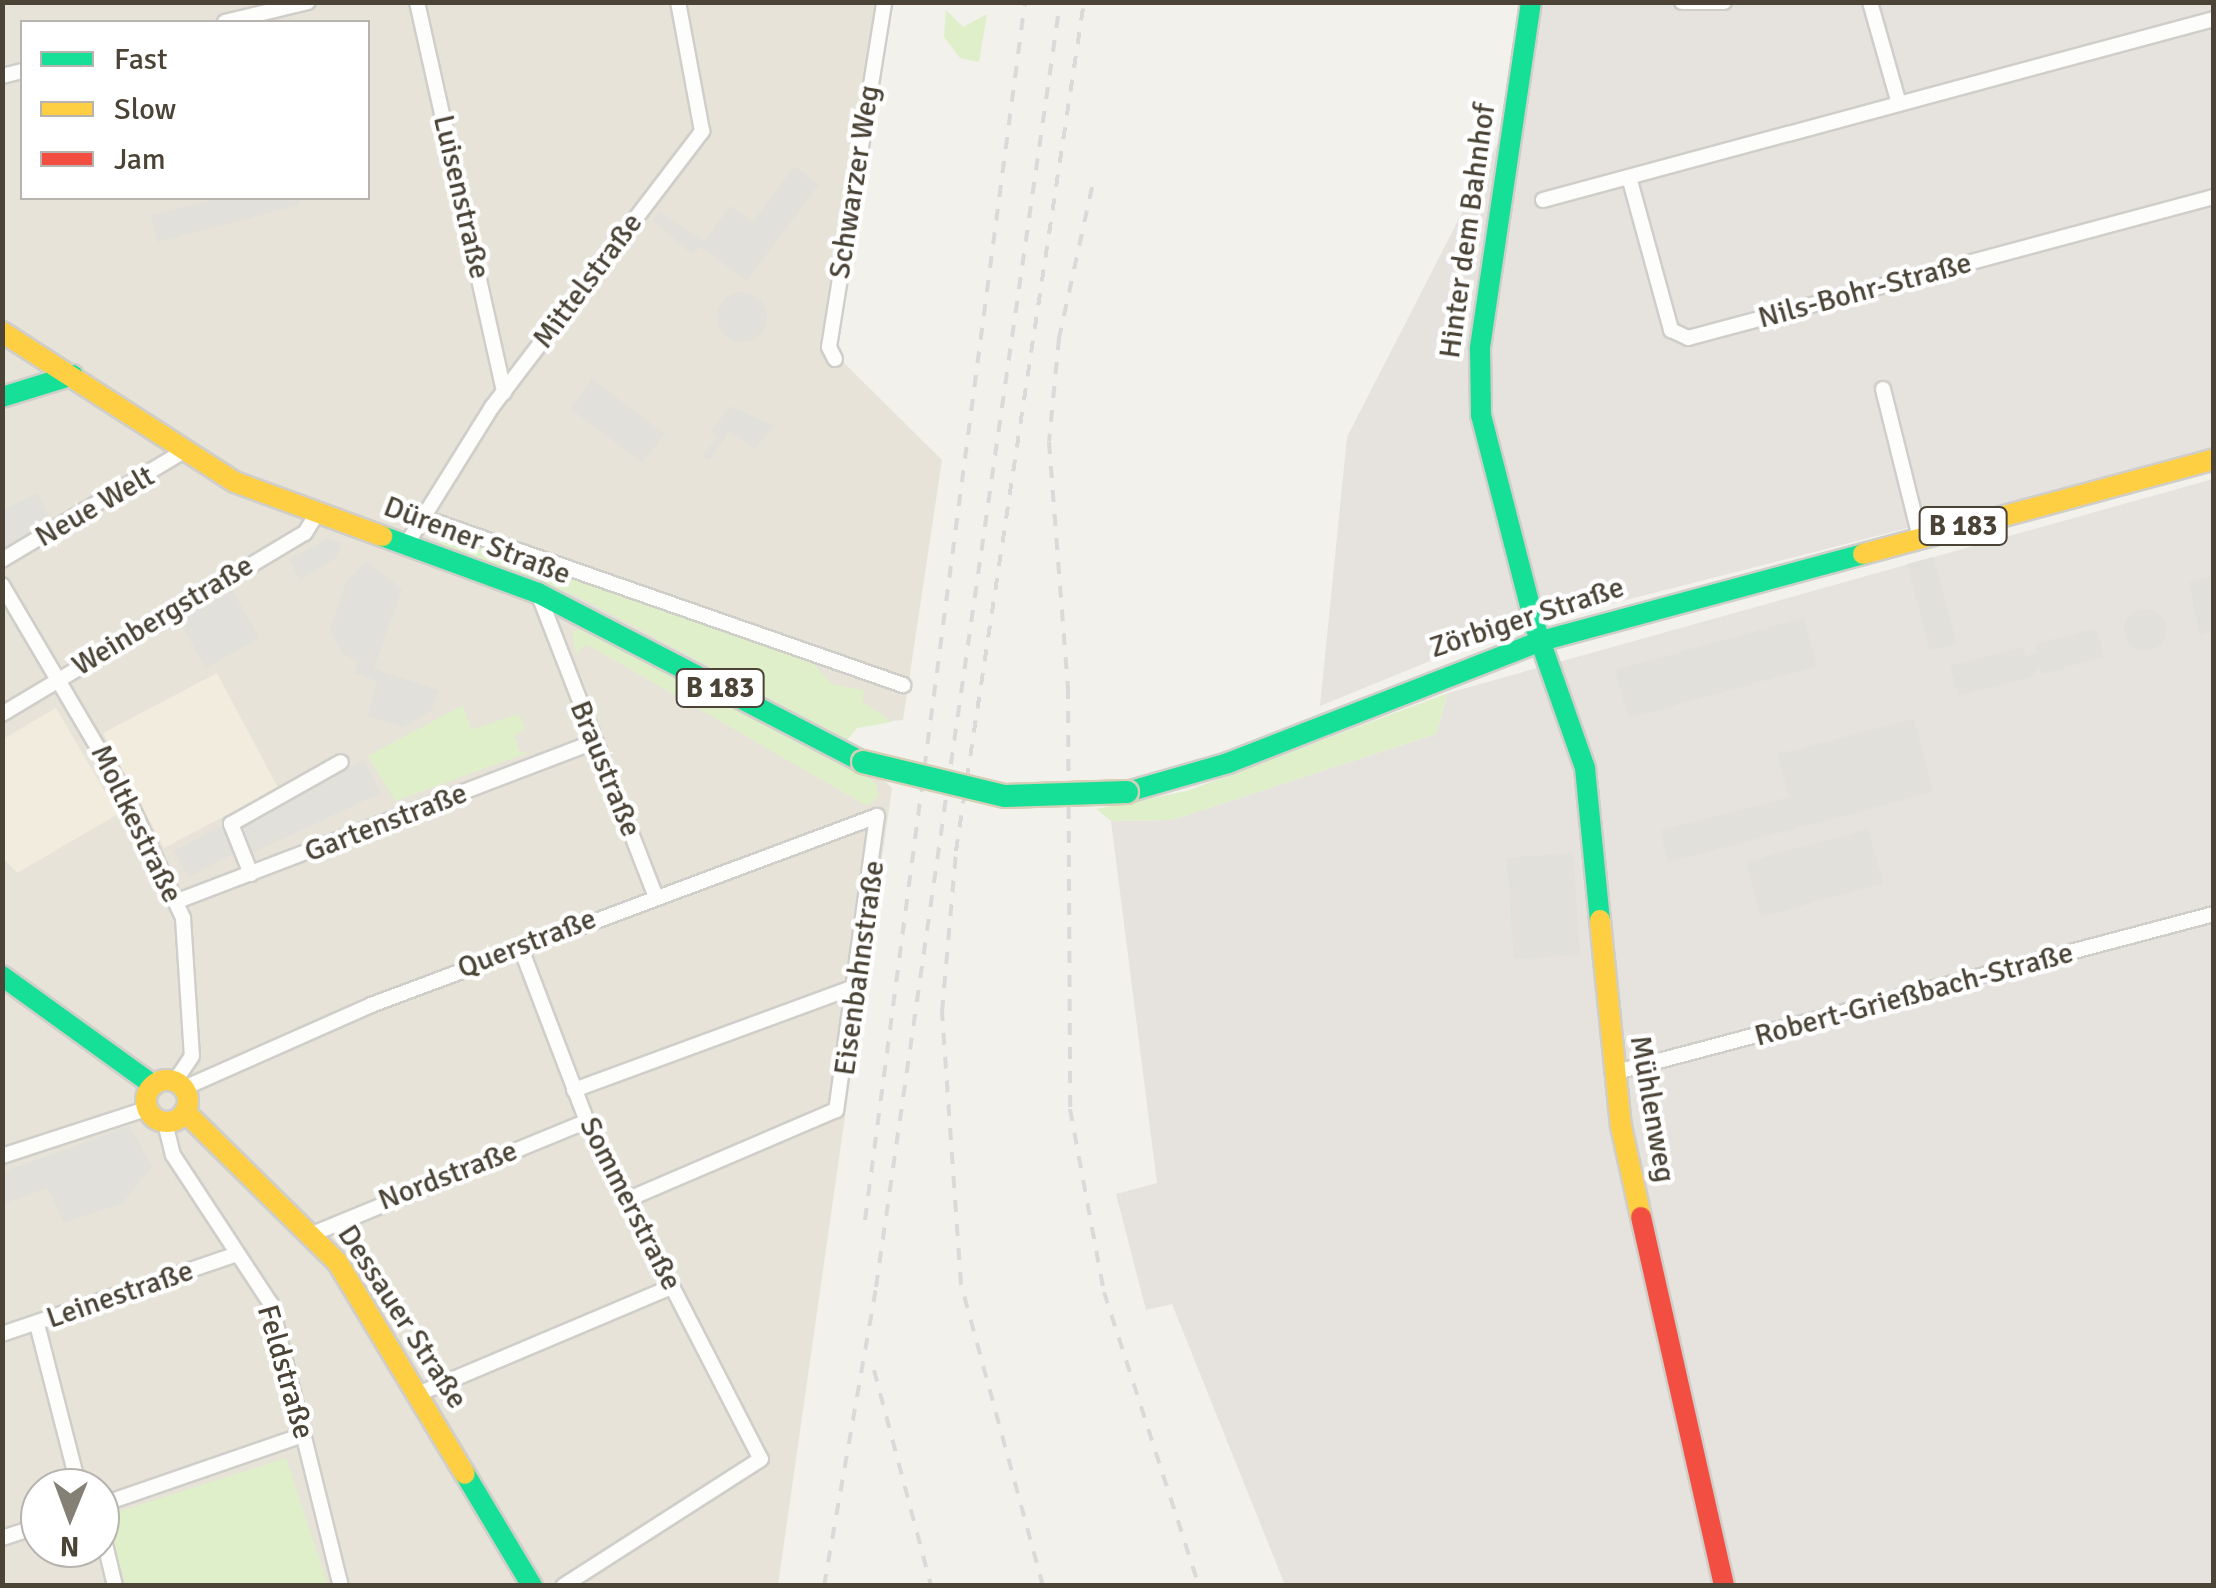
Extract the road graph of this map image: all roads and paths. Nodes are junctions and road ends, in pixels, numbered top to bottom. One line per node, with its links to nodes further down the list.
1 (308, 2): 10 (street)
2 (416, 2): 19 (street, Luisenstraße)
3 (678, 2): 19 (street, Mittelstraße)
4 (884, 2): 16 (street, Schwarzer Weg)
5 (1531, 2): 32 (main road, Hinter dem Bahnhof)
6 (1682, 2): 7 (street)
7 (1724, 2)
8 (1870, 2): 11 (street)
9 (2214, 19): 11 (street)
10 (233, 20)
11 (1899, 104): 12 (street)
12 (1629, 177): 13 (street, Nils-Bohr-Straße); 14 (street)
13 (2214, 197)
14 (1544, 200)
15 (2, 332): 17 (main road, Dürener Straße / B 183)
16 (835, 359)
17 (73, 375): 20 (main road); 21 (main road, Dürener Straße / B 183)
18 (1883, 389): 25 (street)
19 (504, 392): 24 (street, Mittelstraße)
20 (2, 396)
21 (184, 450): 23 (main road, Dürener Straße / B 183); 27 (street, Neue Welt)
22 (2214, 460): 25 (main road, Zörbiger Straße / B 183)
23 (317, 514): 26 (main road, Dürener Straße / B 183); 33 (street, Weinbergstraße)
24 (418, 516): 26 (street, Mittelstraße); 34 (street, Dürener Straße)
25 (1920, 537): 32 (main road, Zörbiger Straße / B 183)
26 (406, 545): 29 (main road, Dürener Straße / B 183)
27 (7, 557)
28 (2, 586): 33 (street, Moltkestraße)
29 (538, 592): 30 (main road, Dürener Straße / B 183); 31 (street, Braustraße)
30 (578, 611): 31 (street); 38 (main road, Dürener Straße / B 183)
31 (554, 641): 36 (street, Braustraße)
32 (1541, 641): 38 (main road, Zörbiger Straße / B 183, bridge); 47 (main road, Mühlenweg)
33 (55, 680): 35 (street, Weinbergstraße); 42 (street, Moltkestraße)
34 (904, 685)
35 (2, 714)
36 (595, 742): 40 (street, Gartenstraße); 41 (street, Braustraße)
37 (341, 762): 40 (street)
38 (864, 762)
39 (877, 816): 41 (street, Querstraße); 46 (street, Eisenbahnstraße)
40 (251, 874): 42 (street, Gartenstraße)
41 (656, 897): 44 (street, Querstraße)
42 (175, 902): 49 (street, Moltkestraße)
43 (2214, 914): 47 (street, Robert-Grießbach-Straße)
44 (520, 946): 48 (street, Sommerstraße); 49 (street, Querstraße)
45 (2, 976): 49 (main road, Dessauer Straße)
46 (857, 986): 48 (street); 52 (street, Eisenbahnstraße)
47 (1612, 1073): 65 (main road, Mühlenweg)
48 (574, 1090): 50 (street, Sommerstraße)
49 (168, 1100): 51 (street, Querstraße); 53 (main road, Dessauer Straße); 54 (street, Feldstraße)
50 (587, 1122): 52 (street, Sommerstraße); 53 (street, Nordstraße)
51 (2, 1156)
52 (626, 1200): 55 (street, Sommerstraße)
53 (312, 1234): 58 (main road, Dessauer Straße)
54 (237, 1254): 56 (street, Leinestraße); 59 (street, Feldstraße)
55 (671, 1287): 58 (street); 64 (street, Sommerstraße)
56 (36, 1324): 57 (street, Leinestraße); 60 (street)
57 (2, 1334)
58 (418, 1394): 63 (main road, Dessauer Straße)
59 (303, 1435): 61 (street); 62 (street, Feldstraße)
60 (75, 1468)
61 (120, 1499)
62 (341, 1586)
63 (532, 1586)
64 (563, 1586)
65 (1724, 1586)

